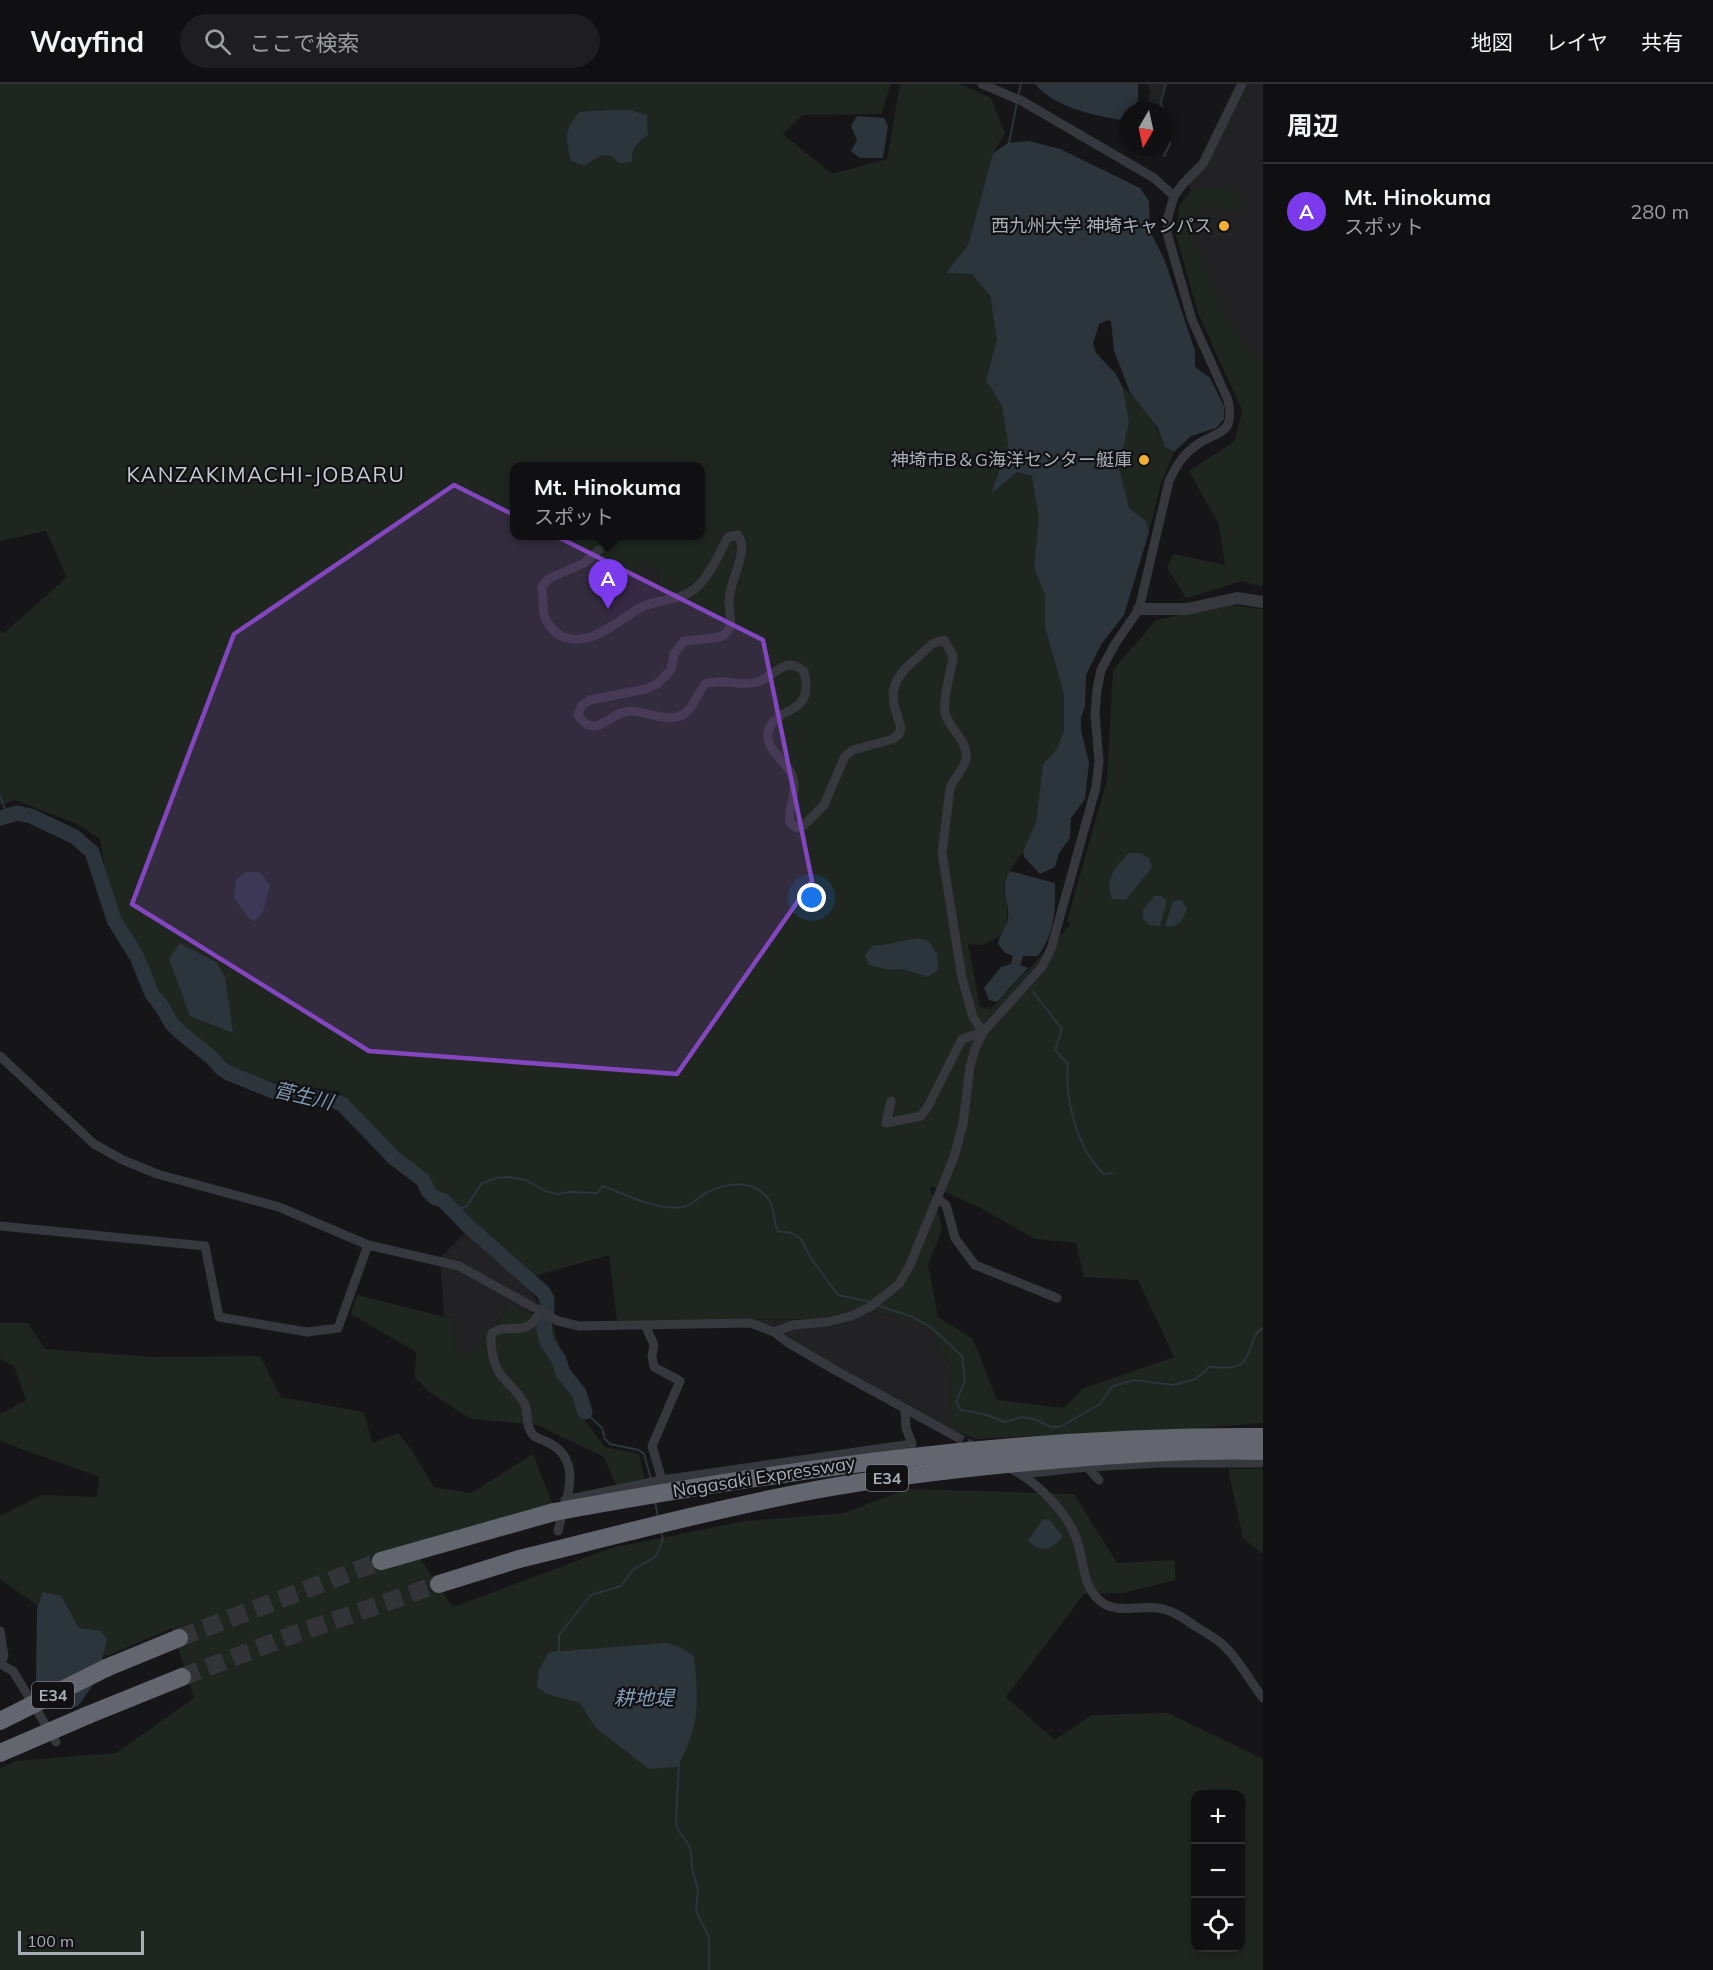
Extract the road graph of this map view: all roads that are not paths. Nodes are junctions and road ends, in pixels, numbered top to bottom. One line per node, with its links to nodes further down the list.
1 (982, 84): 3 (street)
2 (1242, 84): 3 (street)
3 (1174, 196): 6 (street)
4 (599, 550): 7 (street)
5 (1263, 602): 6 (street)
6 (1139, 609): 7 (street)
7 (983, 1032): 9 (street); 10 (street)
8 (0, 1056): 12 (street)
9 (891, 1101)
10 (938, 1199): 13 (street); 16 (street)
11 (0, 1226): 12 (street)
12 (368, 1245): 14 (street)
13 (1057, 1298)
14 (540, 1312): 15 (street); 25 (street)
15 (645, 1325): 16 (street); 23 (street)
16 (774, 1332): 17 (street)
17 (905, 1410): 18 (street); 23 (street)
18 (955, 1437)
19 (1263, 1437): 25 (highway, Nagasaki Expressway / E34, bridge)
20 (1263, 1451): 28 (highway, Nagasaki Expressway / E34, bridge)
21 (1263, 1463): 22 (street)
22 (1088, 1467): 24 (street); 33 (street)
23 (662, 1480): 25 (street)
24 (1099, 1480)
25 (560, 1506): 26 (street); 27 (highway, Nagasaki Expressway / E34)
26 (558, 1531)
27 (381, 1561)
28 (439, 1584)
29 (0, 1631): 31 (street)
30 (179, 1638): 34 (highway, E34, bridge)
31 (0, 1664): 35 (street)
32 (183, 1677): 36 (highway, E34, bridge)
33 (1263, 1698)
34 (0, 1721)
35 (56, 1742)
36 (0, 1753)

